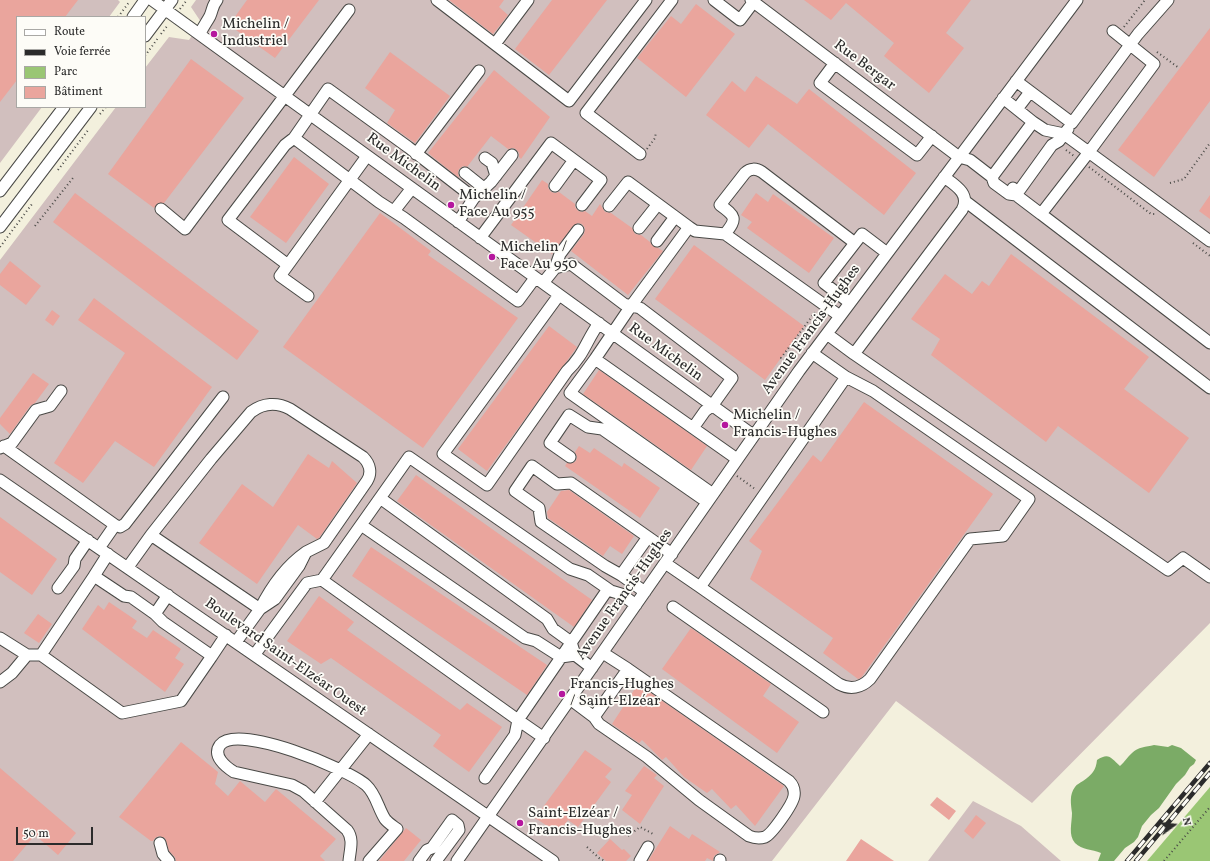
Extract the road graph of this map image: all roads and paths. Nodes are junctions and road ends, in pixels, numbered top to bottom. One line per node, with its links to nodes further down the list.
1 (131, 0): 19 (path)
2 (145, 0): 20 (street)
3 (152, 0): 17 (street, Rue Michelin)
4 (172, 0): 17 (street)
5 (187, 0): 16 (path)
6 (217, 0): 23 (street)
7 (437, 0): 25 (street)
8 (528, 0): 25 (street)
9 (646, 0): 25 (street)
10 (672, 0): 52 (street)
11 (714, 0): 15 (street)
12 (1077, 0): 33 (street, Avenue Francis-Hughes)
13 (1145, 0): 21 (path)
14 (1168, 0): 26 (street)
15 (753, 1): 30 (street, Rue Bergar)
16 (184, 4)
17 (165, 9): 23 (street, Rue Michelin); 24 (street)
18 (349, 10): 35 (street)
19 (119, 16)
20 (134, 16)
21 (1124, 27)
22 (1113, 31): 26 (street)
23 (200, 34): 35 (street, Rue Michelin)
24 (146, 35)
25 (495, 44)
26 (1130, 45): 42 (street); 50 (street)
27 (152, 46): 29 (path)
28 (1154, 50): 31 (path)
29 (146, 55)
30 (835, 63): 46 (street, Rue Bergar); 46 (street)
31 (1179, 68)
32 (479, 71): 51 (street)
33 (1016, 81): 34 (street); 36 (street, Avenue Francis-Hughes)
34 (1030, 92): 39 (street); 42 (street)
35 (284, 96): 40 (street, Rue Michelin); 78 (street)
36 (1003, 98): 39 (street); 55 (street, Avenue Francis-Hughes)
37 (63, 108): 70 (street)
38 (90, 108): 86 (street)
39 (1017, 109): 41 (street)
40 (310, 115): 47 (street); 51 (street); 54 (street, Rue Michelin)
41 (1033, 122): 44 (street); 63 (street)
42 (1072, 123): 44 (street)
43 (656, 132): 52 (path)
44 (1064, 134): 48 (street); 50 (street)
45 (85, 135): 60 (path)
46 (932, 136): 55 (street, Rue Bergar)
47 (294, 138): 65 (street); 96 (street)
48 (1056, 143): 58 (path); 71 (street)
49 (1210, 143): 66 (path)
50 (1089, 152): 58 (street); 92 (street)
51 (416, 154): 72 (street)
52 (640, 154)
53 (512, 155): 61 (street)
54 (368, 156): 65 (street); 68 (street, Rue Michelin)
55 (959, 157): 62 (street, Avenue Francis-Hughes); 63 (street, Rue Bergar)
56 (485, 158): 61 (street)
57 (574, 160): 67 (street); 76 (street); 90 (street)
58 (1082, 162): 80 (path); 81 (street)
59 (465, 173): 69 (street)
60 (54, 174)
61 (496, 176): 69 (street)
62 (944, 177): 73 (street); 95 (street, Avenue Francis-Hughes)
63 (992, 177): 71 (street, Rue Bergar)
64 (73, 178): 84 (path)
65 (349, 180): 79 (street); 96 (street)
66 (1170, 183)
67 (556, 186)
68 (412, 188): 79 (street); 83 (street, Rue Michelin)
69 (484, 189): 72 (street)
70 (0, 191)
71 (1016, 195): 81 (street, Rue Bergar)
72 (474, 198): 83 (street)
73 (965, 201): 110 (street); 114 (street)
74 (32, 204): 94 (path)
75 (658, 204): 77 (street); 82 (street); 87 (street)
76 (582, 205)
77 (609, 206)
78 (161, 209)
79 (394, 211): 98 (street)
80 (1154, 213)
81 (1041, 214): 108 (street, Rue Bergar)
82 (675, 217): 85 (street); 91 (street)
83 (458, 222): 90 (street, Rue Michelin)
84 (35, 226)
85 (689, 227): 89 (street); 103 (street)
86 (0, 228)
87 (639, 228)
88 (578, 230): 97 (street)
89 (725, 234): 93 (street); 101 (street)
90 (480, 238): 98 (street, Rue Michelin)
91 (657, 241)
92 (1210, 241)
93 (855, 243): 95 (street); 102 (street)
94 (0, 247)
95 (887, 253): 102 (street, Avenue Francis-Hughes)
96 (288, 265): 100 (street)
97 (554, 268): 98 (street); 103 (street)
98 (539, 280): 99 (street, Rue Michelin)
99 (559, 295): 105 (street, Rue Michelin); 105 (street)
100 (308, 296)
101 (822, 303): 104 (street); 112 (path)
102 (850, 303): 104 (street, Avenue Francis-Hughes)
103 (631, 306): 106 (street); 117 (street)
104 (840, 316): 107 (street, Avenue Francis-Hughes)
105 (599, 323): 106 (street, Rue Michelin)
106 (612, 333): 111 (street); 117 (street, Rue Michelin)
107 (827, 334): 109 (street, Avenue Francis-Hughes); 110 (street)
108 (1210, 343)
109 (812, 354): 113 (street); 119 (street, Avenue Francis-Hughes)
110 (854, 354): 138 (street)
111 (595, 359): 118 (street); 127 (street)
112 (791, 365)
113 (846, 377): 140 (street); 140 (street)
114 (1210, 388)
115 (60, 391): 120 (street)
116 (223, 397): 128 (street)
117 (712, 406): 118 (street); 119 (street, Rue Michelin)
118 (693, 428): 122 (street)
119 (753, 435): 122 (street, Avenue Francis-Hughes)
120 (2, 447): 128 (street)
121 (570, 457): 127 (street)
122 (737, 459): 127 (street, Avenue Francis-Hughes)
123 (736, 476): 125 (path)
124 (0, 480): 132 (street, Boulevard Saint-Elzéar Ouest)
125 (756, 489)
126 (380, 498): 129 (street); 142 (street); 152 (street)
127 (710, 498): 134 (street, Avenue Francis-Hughes)
128 (115, 525): 133 (street)
129 (361, 525): 139 (street); 159 (street)
130 (151, 535): 135 (street); 147 (street); 147 (street)
131 (648, 537): 134 (street); 136 (street); 136 (street)
132 (88, 540): 133 (street, Boulevard Saint-Elzéar Ouest); 141 (street)
133 (104, 551): 135 (street, Boulevard Saint-Elzéar Ouest); 137 (street)
134 (668, 558): 140 (street); 143 (street, Avenue Francis-Hughes)
135 (128, 568): 144 (street, Boulevard Saint-Elzéar Ouest)
136 (621, 575): 143 (street)
137 (94, 576): 148 (street); 156 (street)
138 (1210, 577)
139 (322, 580): 154 (street); 166 (street)
140 (700, 587)
141 (58, 588)
142 (608, 589): 145 (street); 152 (street)
143 (645, 592): 145 (street, Avenue Francis-Hughes)
144 (168, 595): 148 (street); 149 (street, Boulevard Saint-Elzéar Ouest)
145 (636, 605): 153 (street, Avenue Francis-Hughes)
146 (673, 606): 164 (street)
147 (260, 609): 151 (street)
148 (155, 614): 158 (street)
149 (226, 635): 151 (street, Boulevard Saint-Elzéar Ouest); 158 (street)
150 (0, 638): 155 (street)
151 (236, 642): 154 (street, Boulevard Saint-Elzéar Ouest)
152 (571, 642): 157 (street); 159 (street)
153 (603, 653): 160 (street, Avenue Francis-Hughes); 161 (street)
154 (255, 654): 167 (street, Boulevard Saint-Elzéar Ouest)
155 (27, 655): 156 (street); 162 (street)
156 (41, 655): 158 (street)
157 (575, 655): 159 (street); 160 (street)
158 (212, 656)
159 (561, 657): 166 (street)
160 (592, 668): 163 (street, Avenue Francis-Hughes)
161 (628, 669): 165 (street); 165 (street)
162 (0, 682)
163 (570, 700): 165 (street); 168 (street, Avenue Francis-Hughes)
164 (823, 712)
165 (594, 717)
166 (518, 720): 168 (street); 170 (street)
167 (369, 734): 169 (street); 173 (street, Boulevard Saint-Elzéar Ouest)
168 (544, 738): 173 (street, Avenue Francis-Hughes)
169 (342, 770): 171 (street); 171 (street); 181 (street)
170 (484, 778)
171 (315, 802): 180 (street)
172 (1210, 807): 188 (path)
173 (489, 816): 184 (street, Avenue Francis-Hughes); 185 (street, Boulevard Saint-Elzéar Ouest)
174 (655, 835): 175 (path)
175 (628, 836)
176 (160, 843): 179 (street)
177 (588, 847): 186 (path)
178 (648, 847): 187 (street)
179 (169, 861)
180 (349, 861)
181 (369, 861)
182 (419, 861): 183 (street)
183 (436, 861)
184 (457, 861)
185 (553, 861)
186 (605, 861)
187 (640, 861)
188 (1164, 861)

